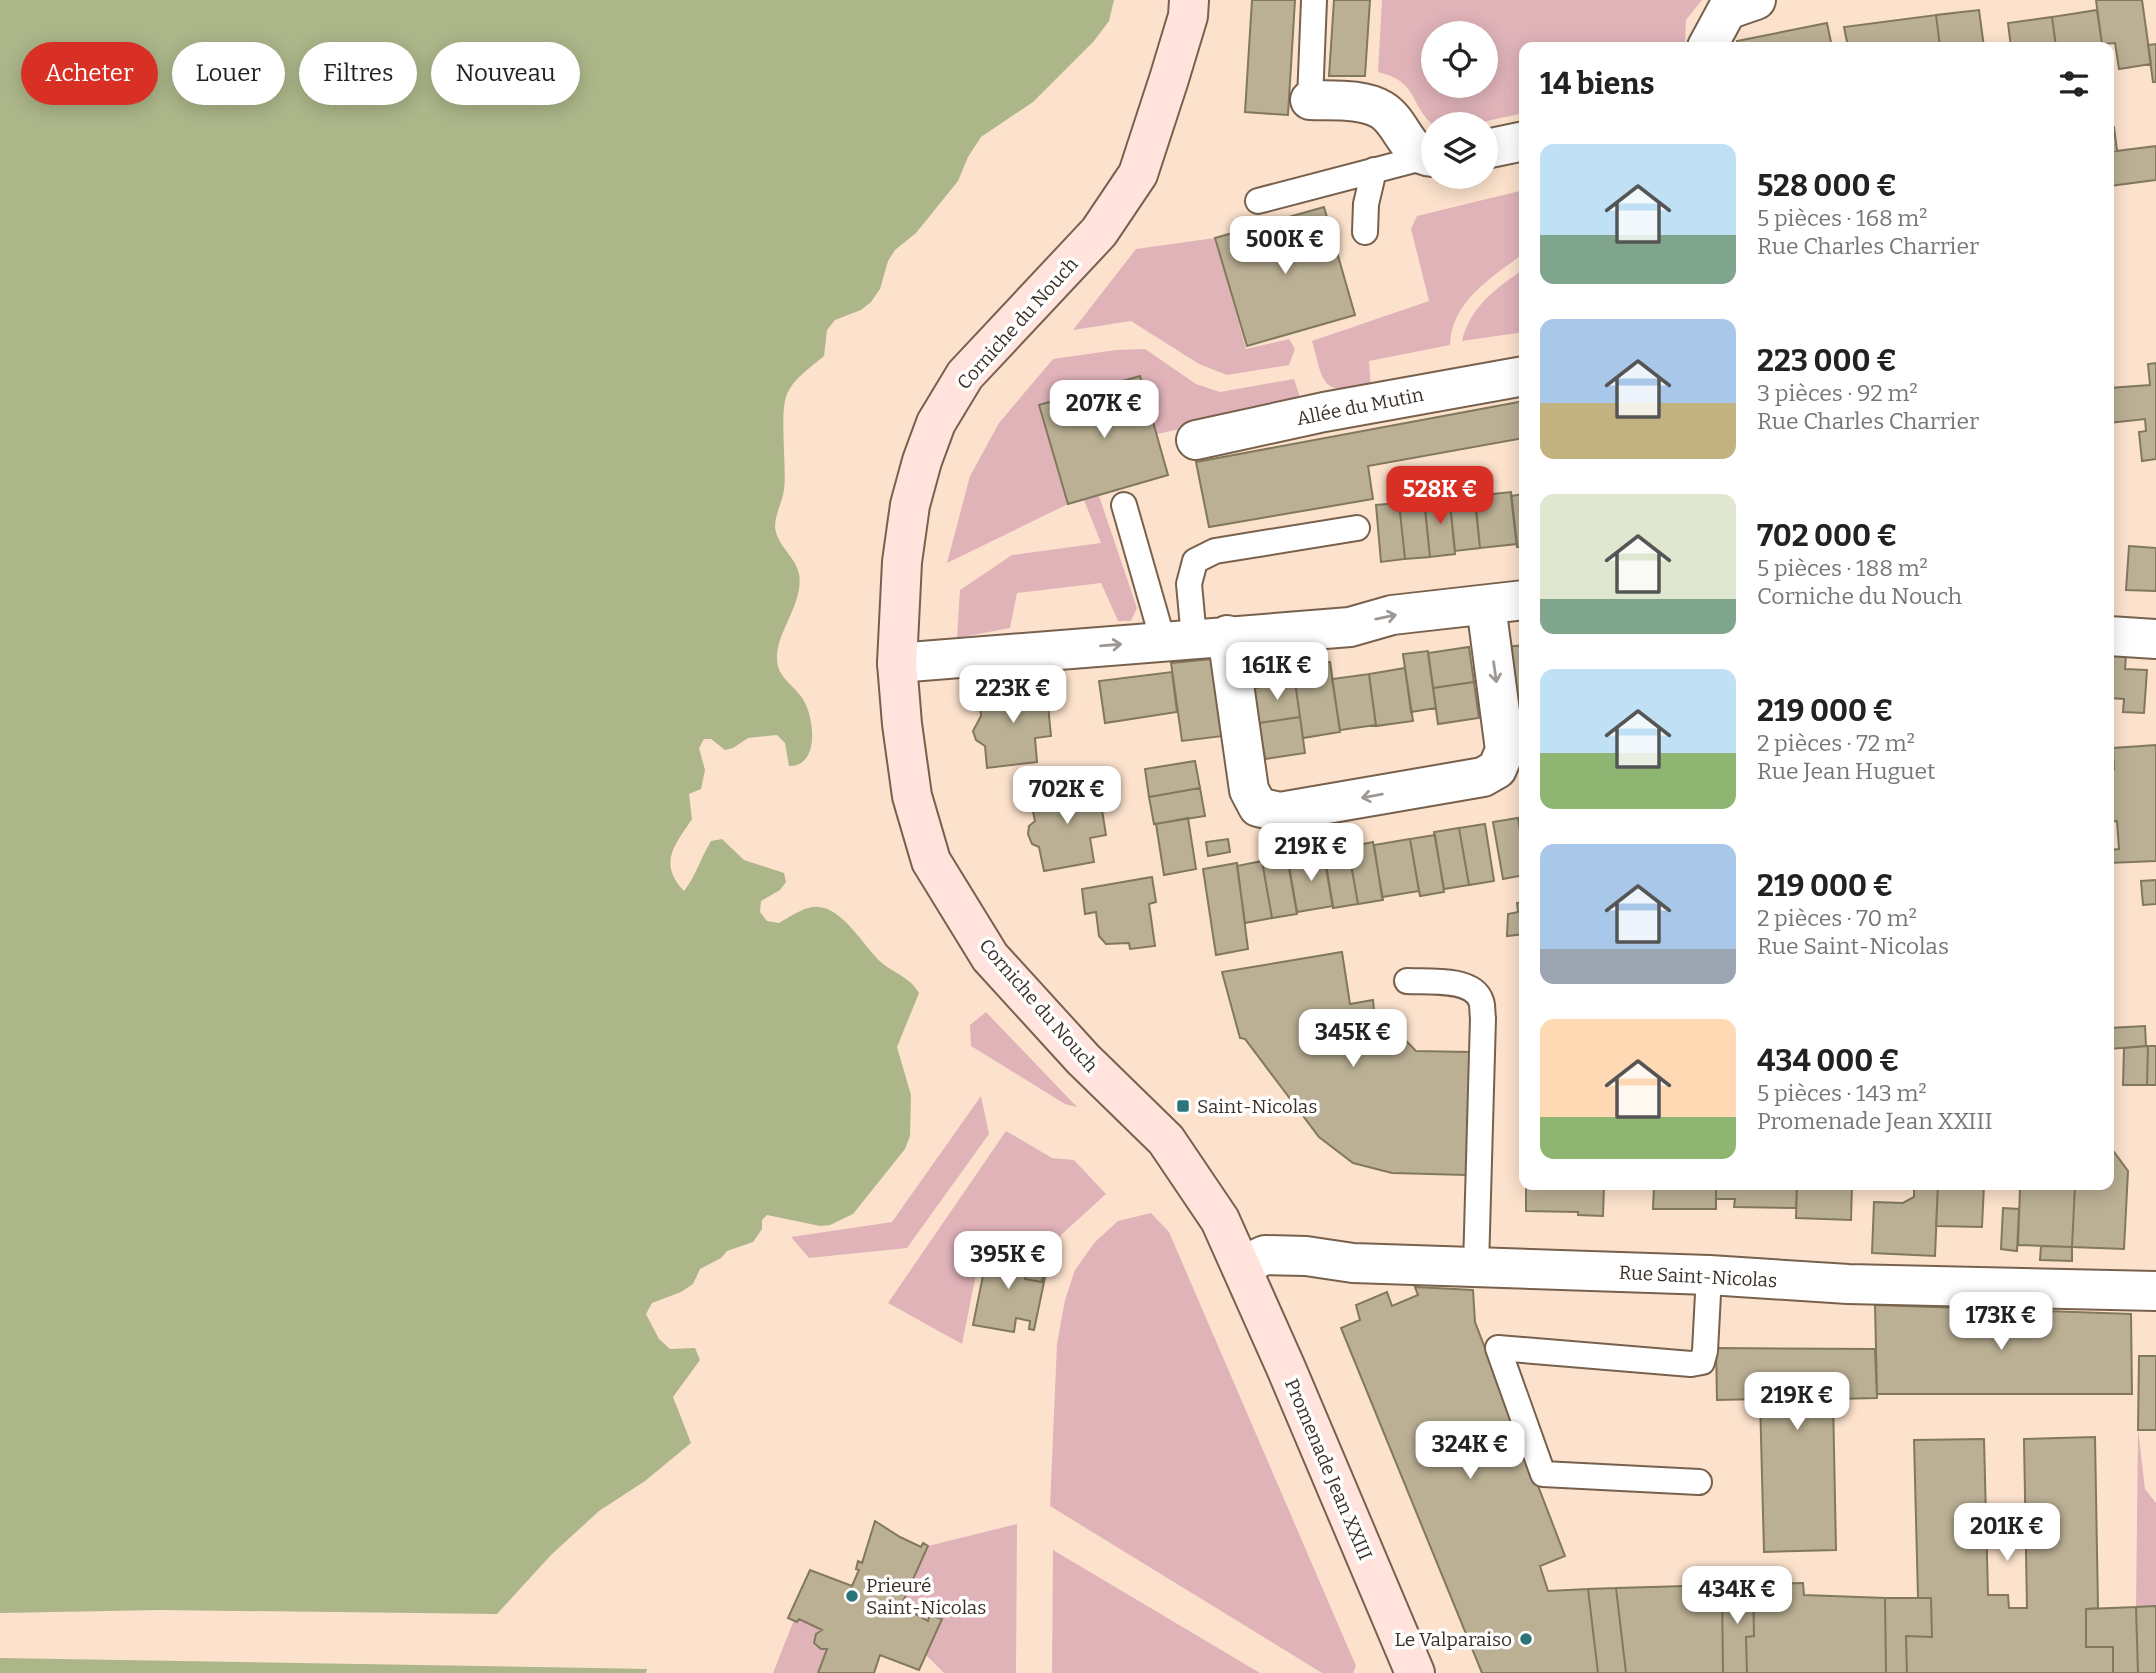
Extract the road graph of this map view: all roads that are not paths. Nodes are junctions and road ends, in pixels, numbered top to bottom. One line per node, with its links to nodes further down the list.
1 (1189, 0): 22 (street, Corniche du Nouch)
2 (1314, 0): 5 (lane)
3 (1756, 0): 4 (street)
4 (1710, 42)
5 (1310, 100): 8 (street)
6 (1519, 142): 7 (street)
7 (1498, 146)
8 (1421, 154)
9 (1421, 159): 10 (lane)
10 (1374, 170): 11 (lane); 12 (lane)
11 (1258, 201)
12 (1366, 232)
13 (1519, 377): 14 (street, Allée du Mutin)
14 (1196, 440)
15 (1124, 505): 20 (lane)
16 (1357, 528): 20 (lane)
17 (1519, 601): 18 (street)
18 (1486, 605): 20 (street, one-way to 18); 20 (street, one-way to 20)
19 (2114, 636): 21 (street)
20 (1195, 638): 22 (street, one-way to 20)
21 (2156, 639)
22 (897, 663): 24 (street, Corniche du Nouch)
23 (1407, 981): 25 (lane)
24 (1242, 1266): 25 (street, Rue Saint-Nicolas); 29 (street, Promenade Jean XXIII)
25 (1476, 1267): 26 (street, Rue Saint-Nicolas)
26 (1709, 1275): 27 (street, Rue Saint-Nicolas); 28 (lane)
27 (2156, 1291)
28 (1699, 1482)
29 (1415, 1673)

